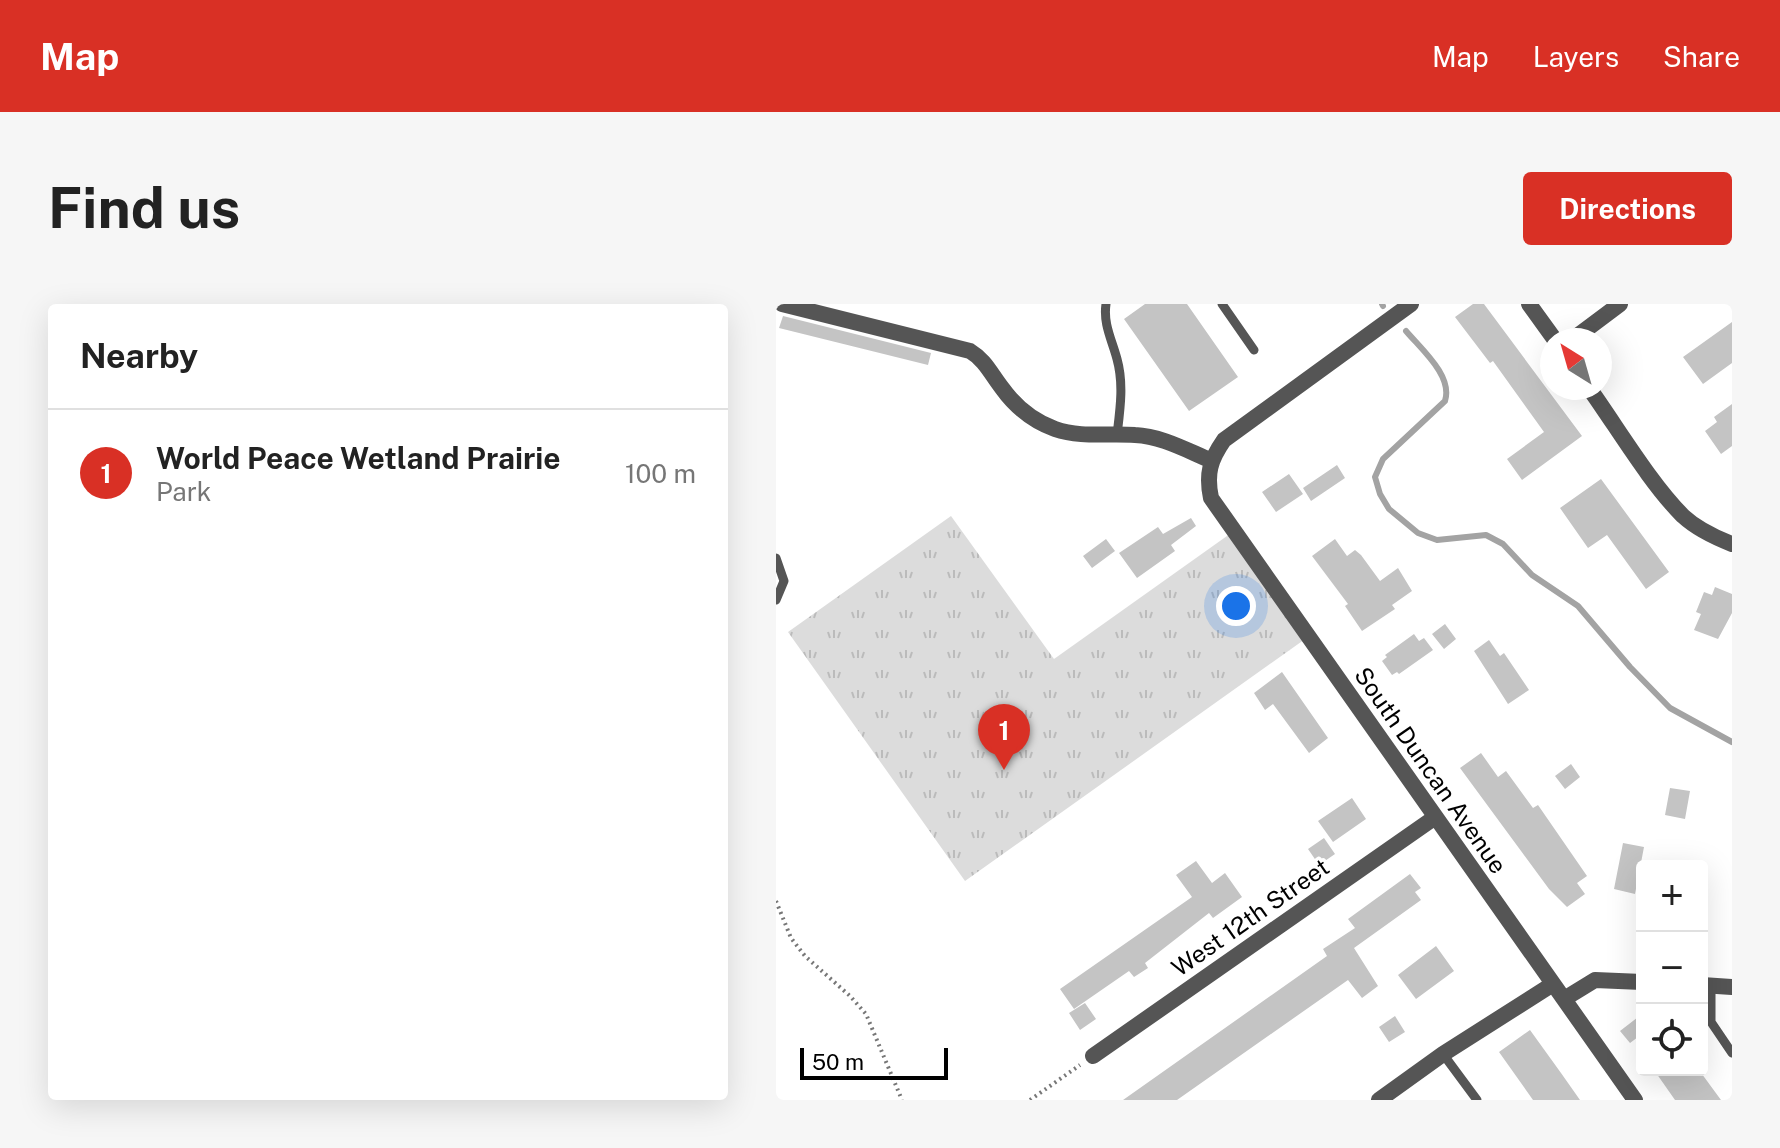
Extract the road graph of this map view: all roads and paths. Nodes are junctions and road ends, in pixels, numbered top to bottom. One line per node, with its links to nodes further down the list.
1 (782, 304): 11 (street)
2 (1106, 304): 11 (lane)
3 (1222, 304): 9 (lane)
4 (1411, 304): 12 (street)
5 (1529, 304): 7 (street)
6 (1620, 304): 8 (street)
7 (1546, 328)
8 (1588, 328)
9 (1254, 350)
10 (1598, 400): 13 (street)
11 (1117, 435): 12 (street)
12 (1210, 460): 16 (street, South Duncan Avenue)
13 (1732, 544)
14 (776, 558): 15 (lane)
15 (776, 600)
16 (1434, 818): 19 (street, South Duncan Avenue); 26 (street, West 12th Street)
17 (776, 901): 27 (path)
18 (1636, 982): 22 (street)
19 (1553, 984): 22 (street, South Duncan Avenue); 25 (street)
20 (1708, 985): 21 (street)
21 (1732, 987)
22 (1564, 999): 31 (street, South Duncan Avenue)
23 (1708, 1000): 24 (lane)
24 (1732, 1053)
25 (1443, 1054): 29 (street); 30 (lane)
26 (1093, 1056): 28 (path)
27 (902, 1100)
28 (1030, 1100)
29 (1379, 1100)
30 (1477, 1100)
31 (1635, 1100)

